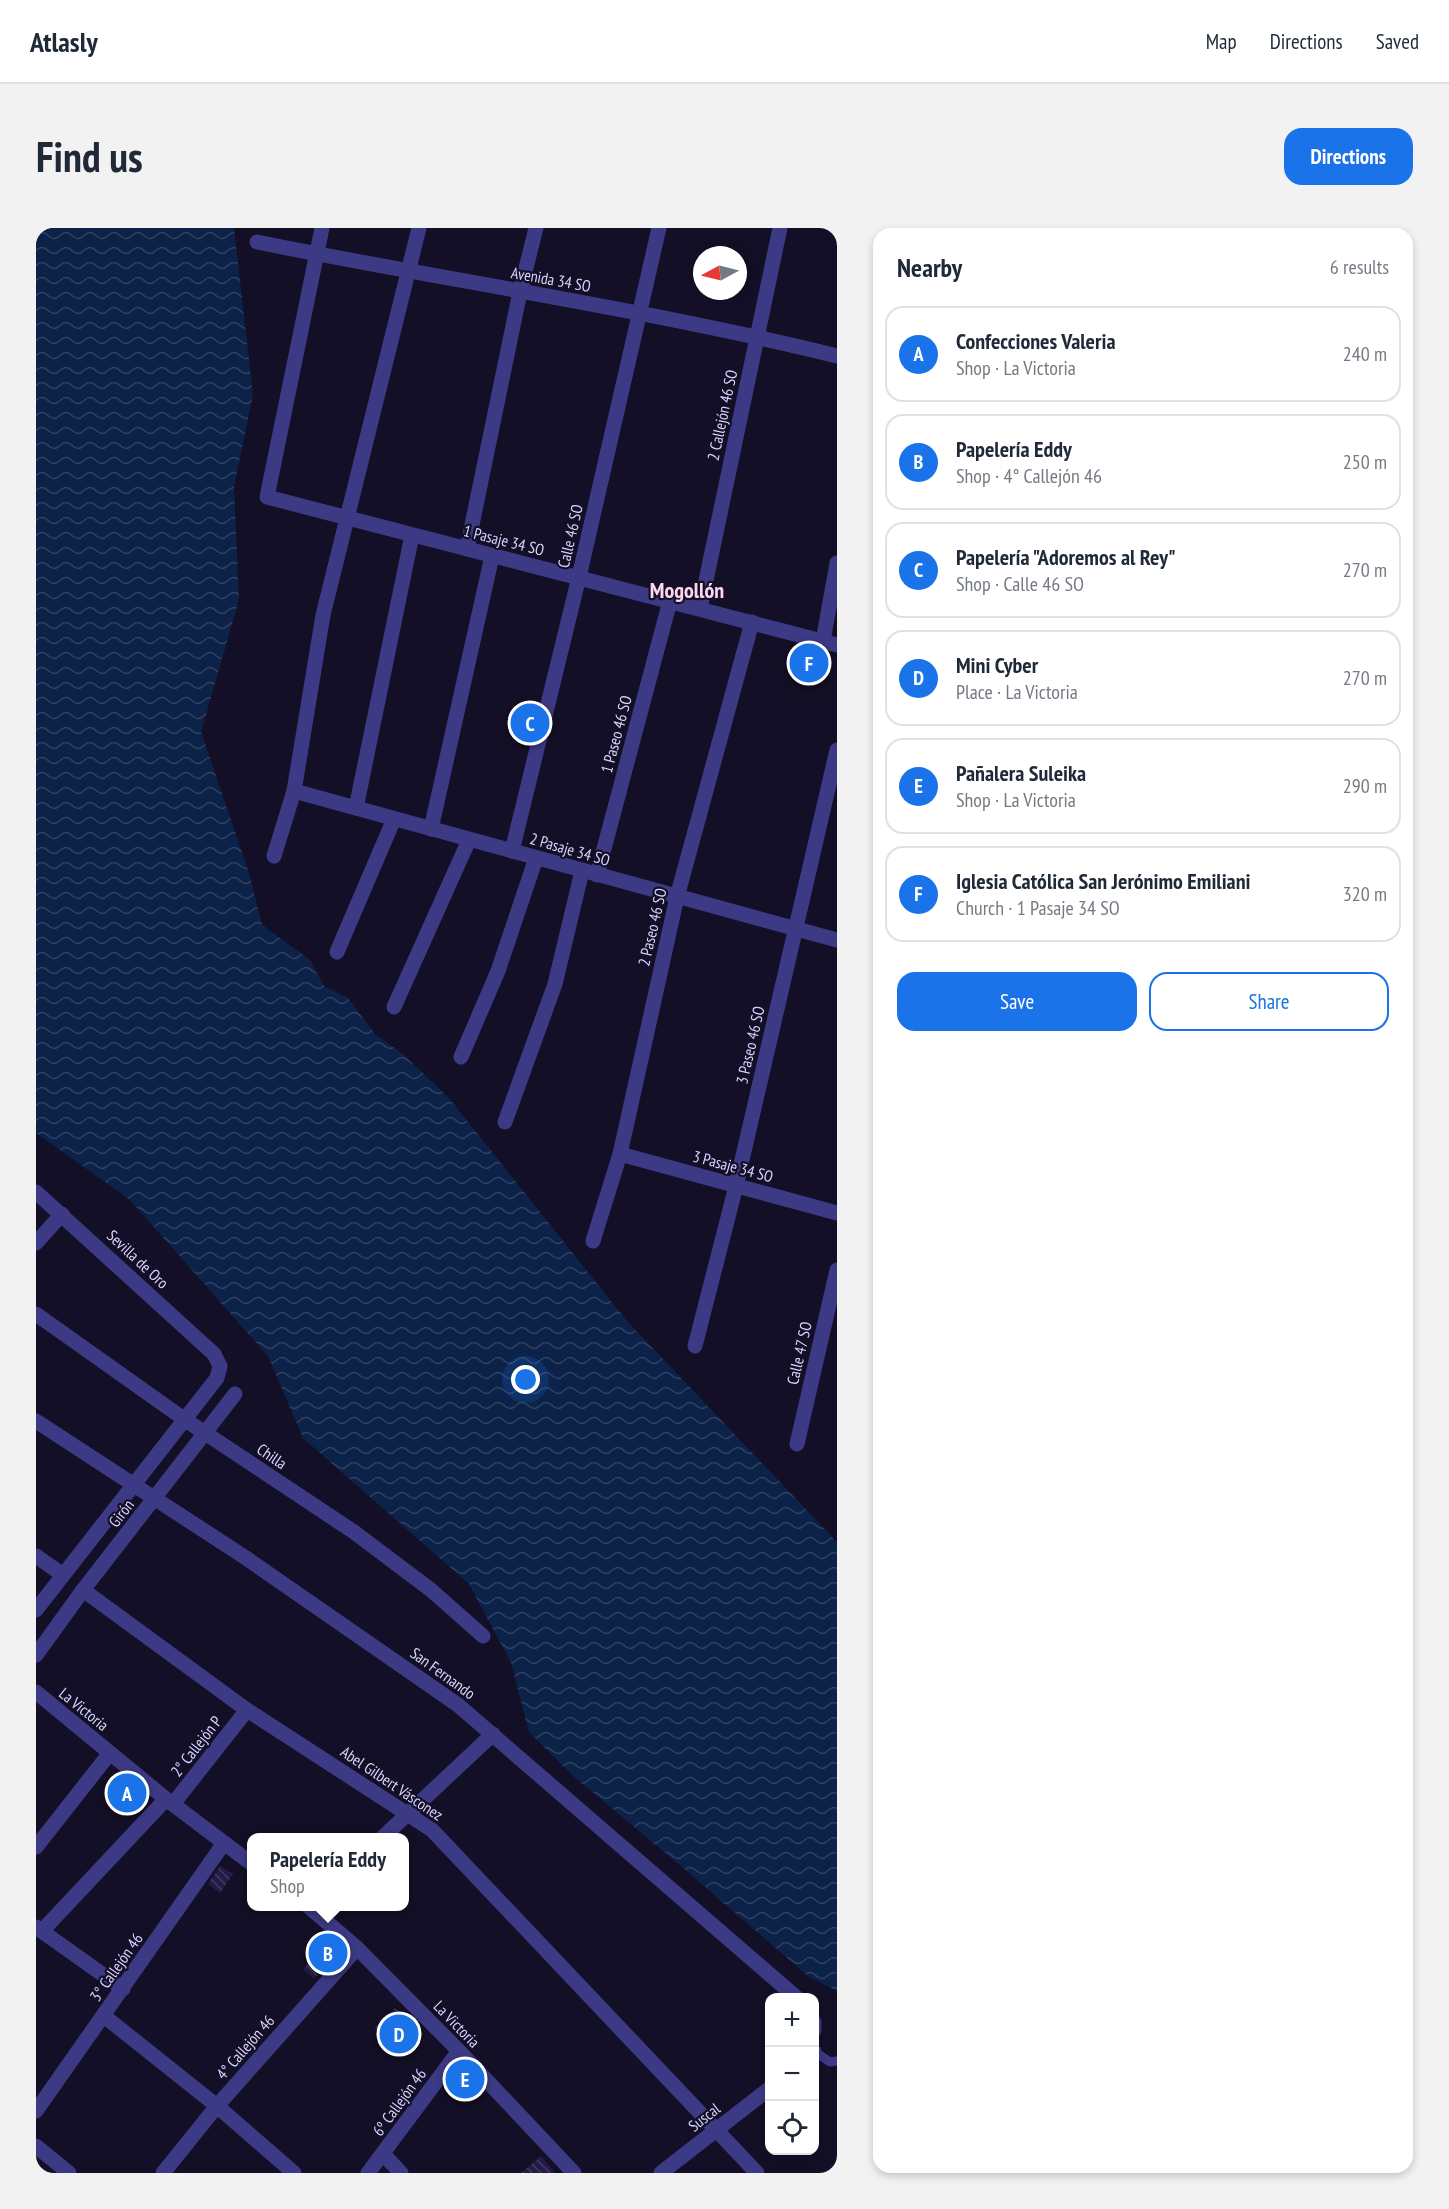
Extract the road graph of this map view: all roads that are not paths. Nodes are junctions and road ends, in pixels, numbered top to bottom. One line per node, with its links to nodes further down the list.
1 (322, 228): 7 (street)
2 (419, 228): 8 (street)
3 (536, 228): 9 (street)
4 (659, 228): 10 (street, Calle 46 SO)
5 (780, 228): 11 (street, 2 Callejón 46 SO)
6 (257, 242): 7 (street, Avenida 34 SO)
7 (316, 254): 8 (street, Avenida 34 SO); 13 (street, 1 Pasaje 34 SO)
8 (408, 272): 9 (street, Avenida 34 SO); 13 (street)
9 (520, 292): 10 (street, Avenida 34 SO); 15 (street)
10 (639, 313): 11 (street, Avenida 34 SO); 18 (street, Calle 46 SO)
11 (757, 337): 12 (street, Avenida 34 SO); 20 (street, 2 Callejón 46 SO)
12 (837, 356)
13 (348, 518): 14 (street, 1 Pasaje 34 SO); 24 (street)
14 (412, 535): 15 (street, 1 Pasaje 34 SO); 25 (street)
15 (467, 549): 16 (street, 1 Pasaje 34 SO)
16 (492, 556): 18 (street, 1 Pasaje 34 SO); 27 (street)
17 (837, 563): 22 (street)
18 (579, 578): 19 (street, 1 Pasaje 34 SO); 29 (street, Calle 46 SO)
19 (670, 601): 20 (street, 1 Pasaje 34 SO); 33 (street, 1 Paseo 46 SO)
20 (700, 609): 21 (street, 1 Pasaje 34 SO)
21 (752, 622): 22 (street, 1 Pasaje 34 SO); 34 (street, 2 Paseo 46 SO)
22 (830, 643)
23 (837, 750): 35 (street, 3 Paseo 46 SO)
24 (294, 791): 25 (street, 2 Pasaje 34 SO); 30 (street)
25 (356, 808): 26 (street, 2 Pasaje 34 SO)
26 (394, 819): 27 (street, 2 Pasaje 34 SO); 37 (street)
27 (431, 829): 28 (street, 2 Pasaje 34 SO)
28 (469, 840): 29 (street, 2 Pasaje 34 SO); 38 (street)
29 (512, 851): 31 (street, 2 Pasaje 34 SO)
30 (274, 855)
31 (536, 858): 32 (street, 2 Pasaje 34 SO); 39 (street)
32 (582, 871): 33 (street, 2 Pasaje 34 SO); 40 (street)
33 (597, 875): 34 (street, 2 Pasaje 34 SO)
34 (677, 897): 35 (street, 2 Pasaje 34 SO); 41 (street, 2 Paseo 46 SO)
35 (796, 929): 36 (street, 2 Pasaje 34 SO); 42 (street, 3 Paseo 46 SO)
36 (837, 940)
37 (337, 952)
38 (394, 1007)
39 (461, 1057)
40 (505, 1122)
41 (620, 1154): 42 (street, 3 Pasaje 34 SO); 46 (street, 2 Paseo 46 SO)
42 (736, 1186): 45 (street, 3 Pasaje 34 SO); 50 (street, 3 Paseo 46 SO)
43 (36, 1192): 44 (street, Sevilla de Oro)
44 (62, 1214): 47 (street); 51 (street, Sevilla de Oro)
45 (837, 1214)
46 (593, 1241)
47 (36, 1243)
48 (837, 1270): 56 (street, Calle 47 SO)
49 (36, 1314): 53 (street, Chilla)
50 (695, 1346)
51 (214, 1354): 53 (street, Girón)
52 (235, 1394): 55 (street, Girón)
53 (184, 1419): 55 (street, Chilla); 57 (street, Girón)
54 (36, 1421): 57 (street, San Fernando)
55 (205, 1432): 58 (street, Girón); 63 (street, Chilla)
56 (797, 1444)
57 (134, 1484): 58 (street, San Fernando); 60 (street, Girón)
58 (155, 1498): 61 (street, Girón); 67 (street, San Fernando)
59 (36, 1556): 60 (street)
60 (63, 1575): 62 (street, Girón)
61 (83, 1590): 64 (street, Girón); 66 (street, Abel Gilbert Vásconez)
62 (36, 1610)
63 (483, 1636)
64 (36, 1655)
65 (36, 1692): 68 (street, La Victoria)
66 (247, 1710): 69 (street, 2° Callejón P); 70 (street, Abel Gilbert Vásconez)
67 (493, 1734): 70 (street); 79 (street, San Fernando)
68 (110, 1753): 69 (street, La Victoria); 73 (street)
69 (170, 1802): 72 (street, La Victoria); 76 (street, 2° Callejón P)
70 (408, 1812): 71 (street); 87 (street, Abel Gilbert Vásconez)
71 (387, 1833)
72 (224, 1844): 74 (street, La Victoria); 78 (street, 3° Callejón 46)
73 (36, 1847)
74 (247, 1860)
75 (315, 1911): 77 (street, La Victoria)
76 (39, 1929): 78 (street)
77 (357, 1948): 81 (street, La Victoria); 85 (street, 4° Callejón 46)
78 (123, 1989): 80 (street, 3° Callejón 46)
79 (791, 1993)
80 (104, 2016): 85 (street); 86 (street, 3° Callejón 46)
81 (459, 2051): 89 (street, 6º Callejón 46); 95 (street, La Victoria)
82 (819, 2055): 83 (lane)
83 (837, 2061)
84 (765, 2092): 87 (street, Suscal)
85 (217, 2106): 91 (street, 4° Callejón 46); 92 (street)
86 (36, 2111)
87 (716, 2130): 96 (street, Suscal); 97 (street, Abel Gilbert Vásconez)
88 (36, 2146): 90 (street)
89 (383, 2154): 93 (street, 6º Callejón 46); 94 (street)
90 (69, 2173)
91 (163, 2173)
92 (294, 2173)
93 (368, 2173)
94 (401, 2173)
95 (574, 2173)
96 (661, 2173)
97 (757, 2173)

